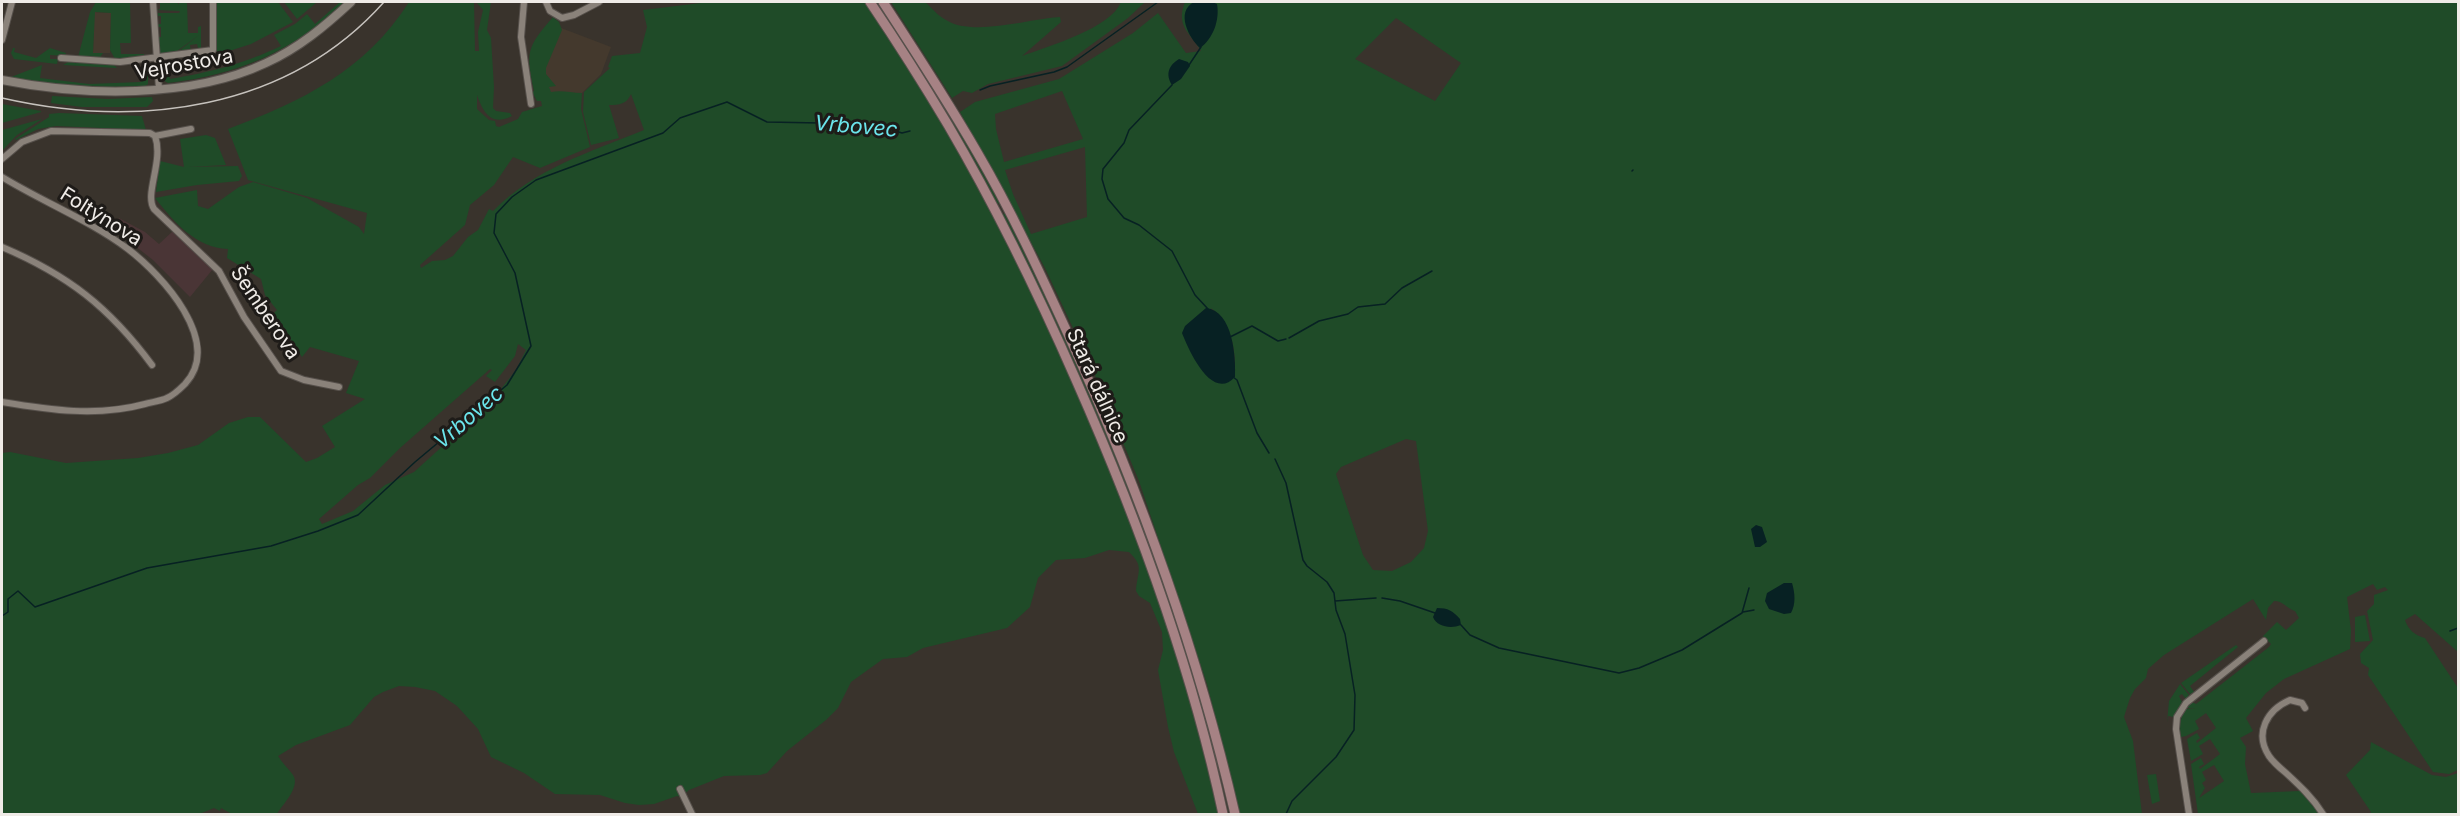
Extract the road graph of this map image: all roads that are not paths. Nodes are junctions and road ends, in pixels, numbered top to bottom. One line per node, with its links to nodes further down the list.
1 (12, 2): 10 (street)
2 (153, 2): 12 (street)
3 (213, 2): 12 (street)
4 (351, 2): 14 (street, Vejrostova)
5 (524, 2): 15 (street)
6 (546, 2): 7 (street)
7 (599, 2)
8 (870, 2): 28 (main road, Stará dálnice)
9 (883, 2): 27 (main road, Stará dálnice)
10 (2, 39)
11 (62, 58): 12 (street)
12 (156, 59): 14 (street)
13 (2, 80): 14 (street, Vejrostova)
14 (159, 89)
15 (531, 104)
16 (191, 129): 17 (street)
17 (155, 136): 18 (street); 22 (street, Šemberova)
18 (2, 159)
19 (2, 177): 23 (street, Foltýnova)
20 (2, 247): 21 (street)
21 (152, 365)
22 (339, 387)
23 (2, 402)
24 (2264, 641): 32 (street)
25 (2305, 708): 33 (street)
26 (680, 789): 29 (street)
27 (1231, 801): 28 (main road); 31 (main road, Stará dálnice)
28 (1221, 804): 30 (main road, Stará dálnice)
29 (692, 814)
30 (1223, 814)
31 (1234, 814)
32 (2189, 814)
33 (2323, 814)

